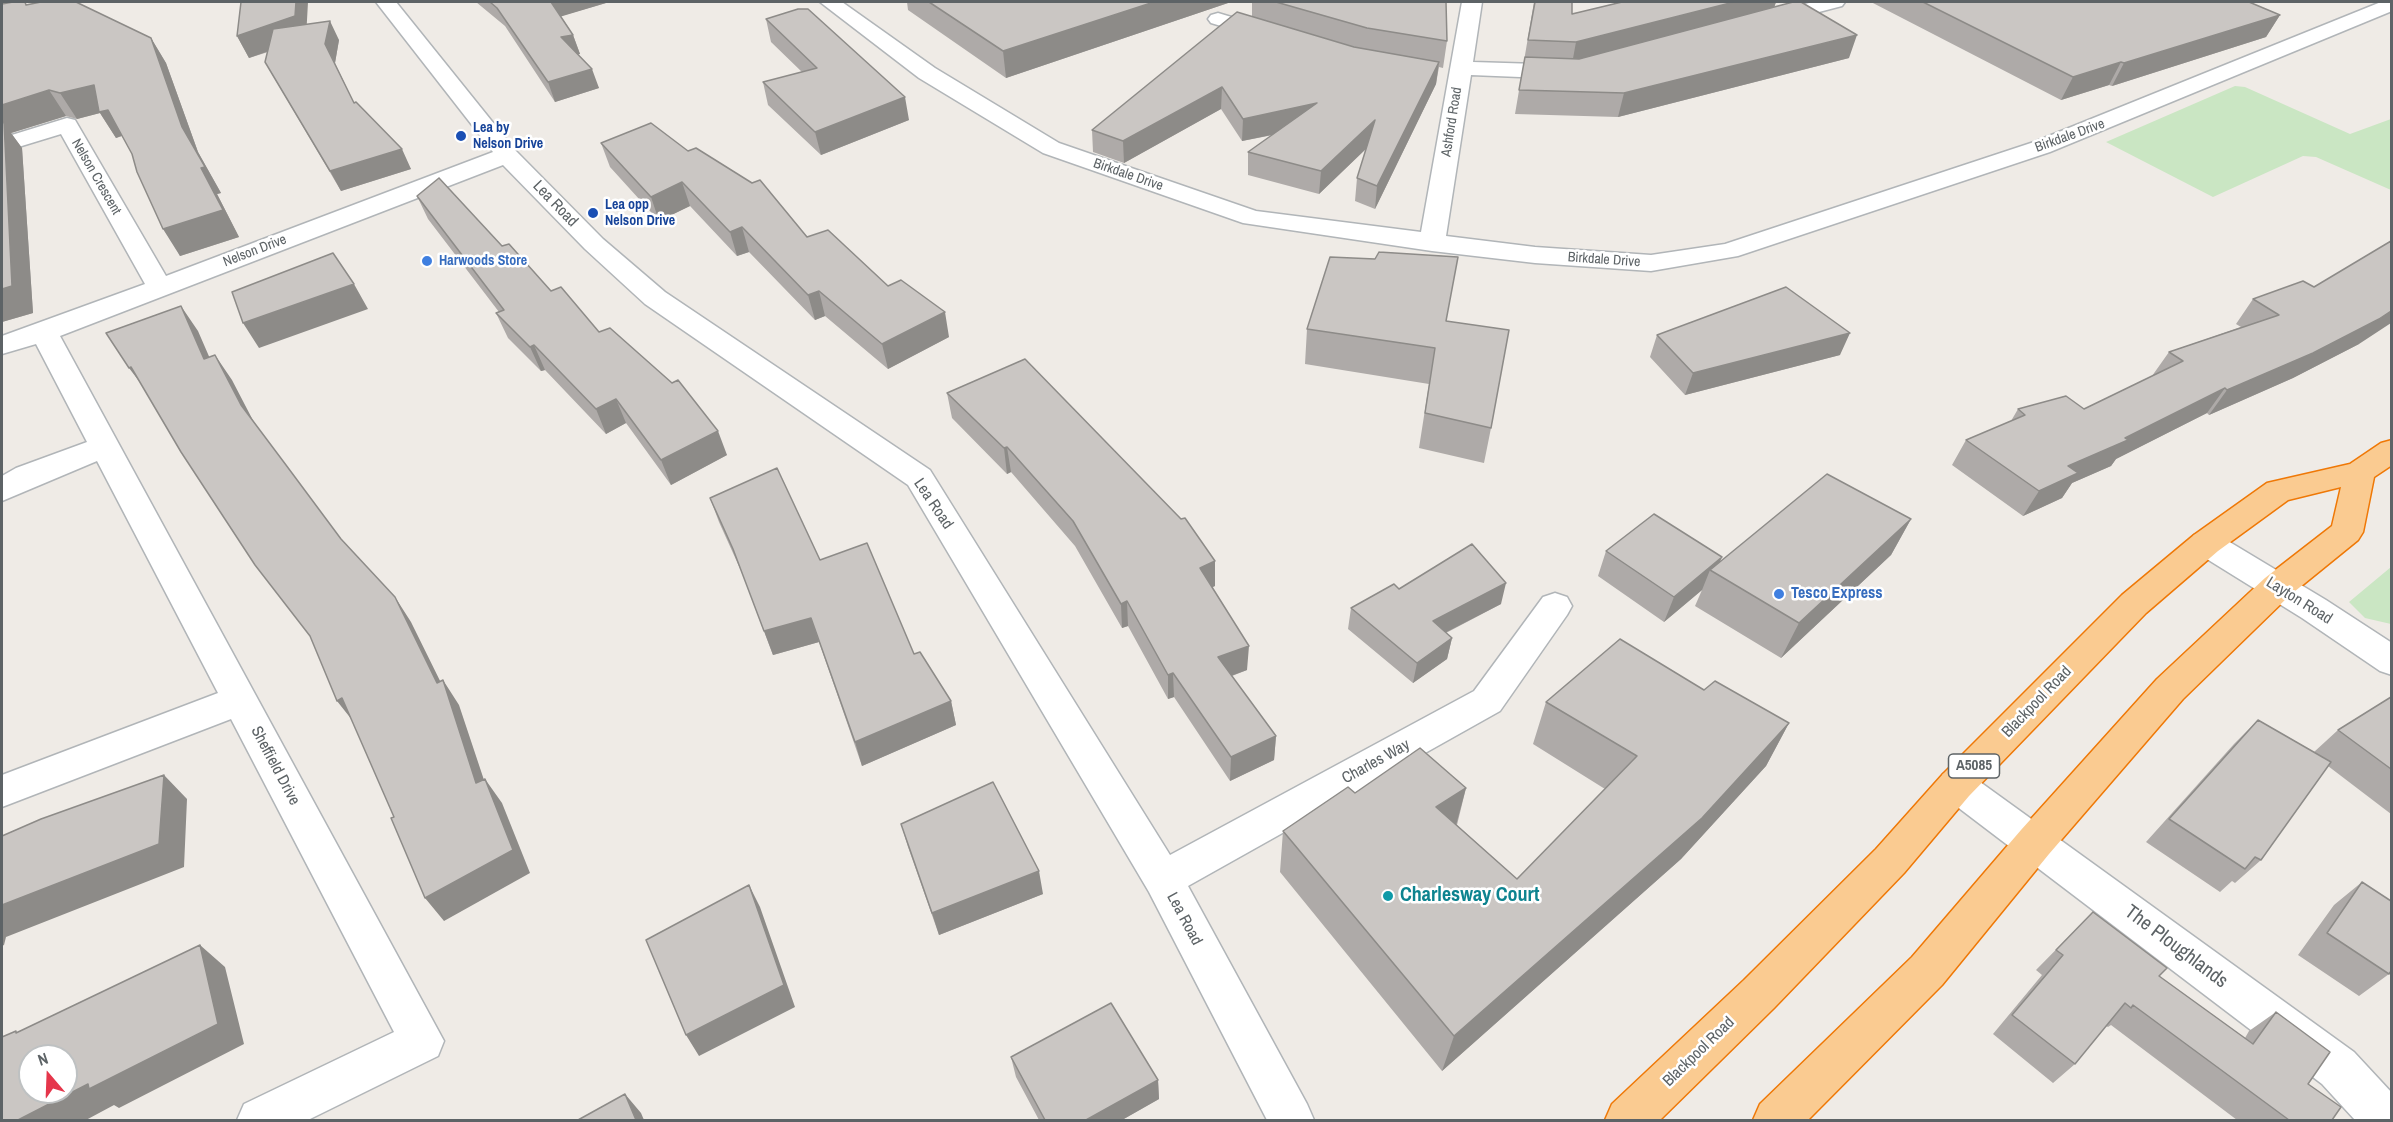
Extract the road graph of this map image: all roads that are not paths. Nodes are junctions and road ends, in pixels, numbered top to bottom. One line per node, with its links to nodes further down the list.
1 (386, 2): 12 (street, Lea Road)
2 (830, 2): 13 (street, Birkdale Drive)
3 (1472, 2): 10 (street, Ashford Road)
4 (1835, 2): 7 (street)
5 (2391, 4): 13 (street, Birkdale Drive)
6 (1218, 19): 8 (street)
7 (1752, 24)
8 (1284, 39)
9 (1591, 68): 10 (street)
10 (1453, 74): 13 (street, Ashford Road)
11 (2, 146): 14 (street, Nelson Crescent)
12 (507, 155): 14 (street, Nelson Drive); 29 (street, Lea Road)
13 (1432, 243)
14 (160, 288): 15 (street, Nelson Drive)
15 (44, 332): 16 (street, Nelson Drive); 17 (street, Sheffield Drive)
16 (2, 345)
17 (105, 446): 20 (street); 25 (street, Sheffield Drive)
18 (2391, 450): 19 (highway, Blackpool Road / A5085)
19 (2360, 472): 21 (highway, Blackpool Road / A5085); 22 (highway)
20 (2, 490)
21 (2206, 543): 22 (street, Layton Road); 26 (highway, Blackpool Road / A5085)
22 (2277, 587): 24 (street, Layton Road); 28 (highway)
23 (1555, 606): 29 (street, Charles Way)
24 (2391, 661)
25 (240, 700): 27 (street); 30 (street, Sheffield Drive)
26 (1956, 784): 28 (street, The Ploughlands); 32 (highway, Blackpool Road / A5085)
27 (2, 791)
28 (2035, 842): 33 (highway); 34 (street, The Ploughlands)
29 (1163, 879): 31 (street, Lea Road)
30 (260, 1120)
31 (1291, 1120)
32 (1628, 1120)
33 (1776, 1120)
34 (2385, 1120)

